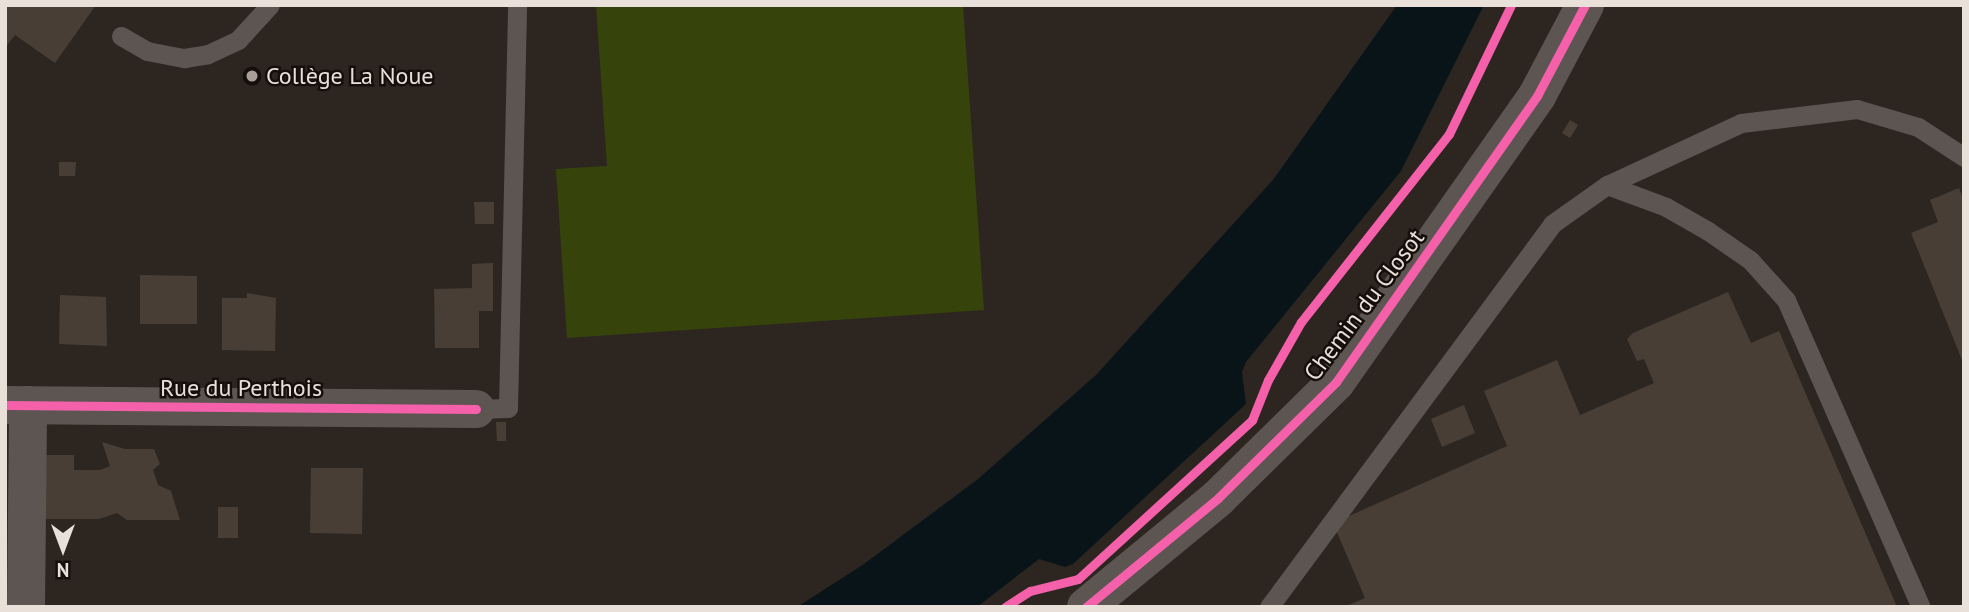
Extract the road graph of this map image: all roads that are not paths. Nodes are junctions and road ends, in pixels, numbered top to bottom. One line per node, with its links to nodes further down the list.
1 (270, 5): 4 (lane)
2 (517, 5): 8 (lane)
3 (1585, 5): 10 (street, Chemin du Closot)
4 (121, 36)
5 (1964, 157): 6 (lane)
6 (1606, 185): 11 (lane); 12 (lane)
7 (16, 405): 8 (street, Rue du Perthois); 9 (street, Rue du Perthois)
8 (476, 409)
9 (26, 607)
10 (1086, 607)
11 (1269, 607)
12 (1921, 607)

